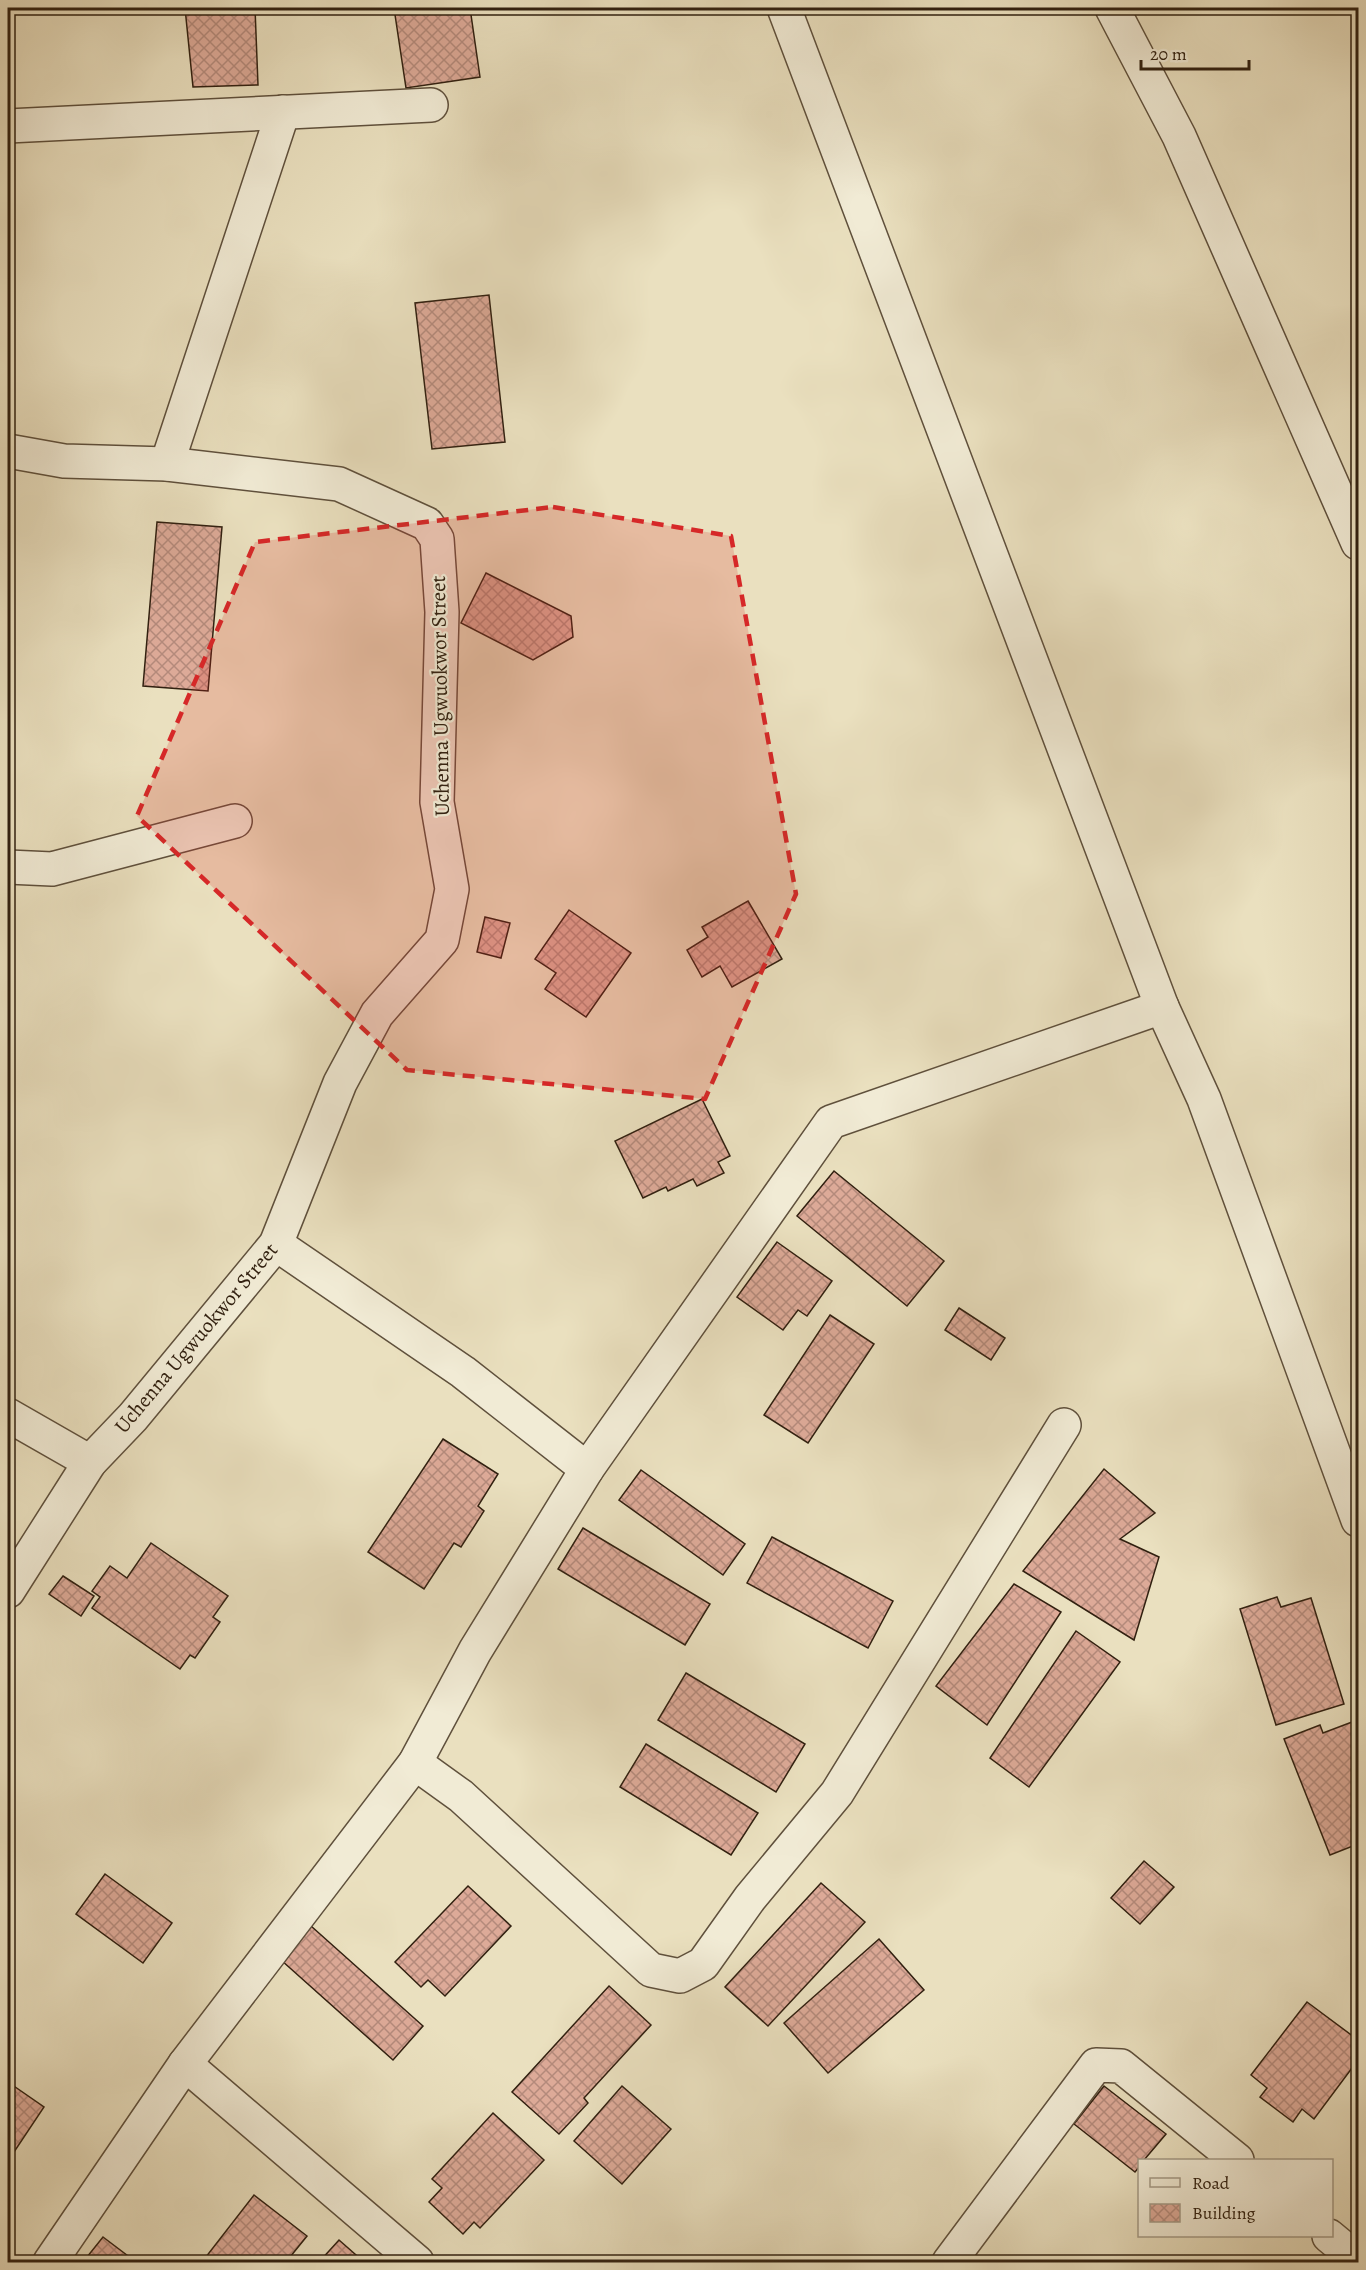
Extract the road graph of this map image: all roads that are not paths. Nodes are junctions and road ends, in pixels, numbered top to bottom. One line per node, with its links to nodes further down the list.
1 (784, 8): 11 (street)
2 (1112, 8): 8 (street)
3 (431, 105): 4 (street)
4 (283, 112): 5 (street); 7 (street)
5 (8, 126)
6 (8, 451): 7 (street, Uchenna Ugwuokwor Street)
7 (167, 464): 12 (street, Uchenna Ugwuokwor Street)
8 (1359, 543)
9 (235, 821): 10 (street)
10 (8, 867)
11 (1162, 1007): 16 (street); 17 (street)
12 (276, 1244): 15 (street, Uchenna Ugwuokwor Street); 16 (street)
13 (8, 1415): 15 (street)
14 (1064, 1425): 19 (street)
15 (90, 1462): 18 (street, Uchenna Ugwuokwor Street)
16 (587, 1469): 19 (street)
17 (1359, 1520)
18 (8, 1592)
19 (415, 1763): 20 (street)
20 (185, 2064): 24 (street); 25 (street)
21 (1236, 2159): 26 (street)
22 (1331, 2237): 23 (street)
23 (1359, 2260)
24 (50, 2262)
25 (417, 2262)
26 (950, 2262)

